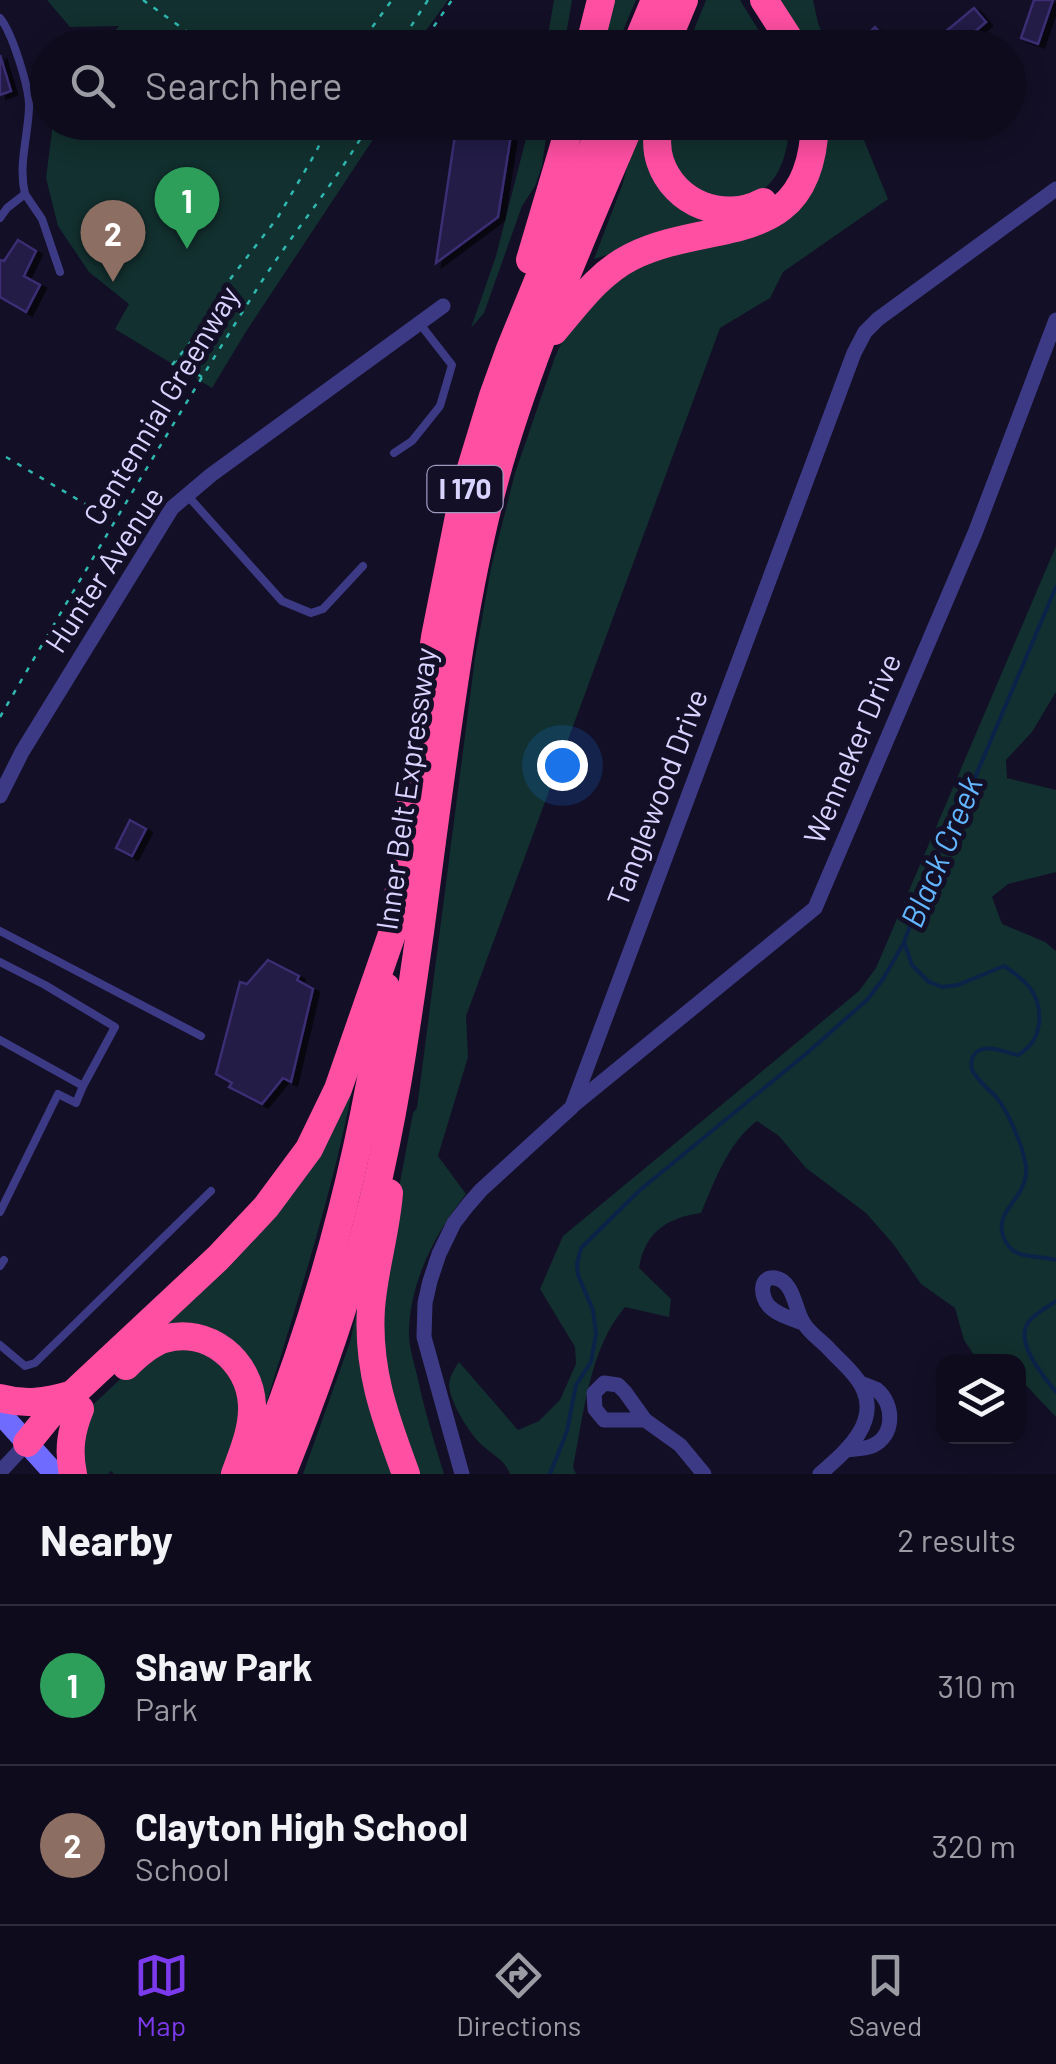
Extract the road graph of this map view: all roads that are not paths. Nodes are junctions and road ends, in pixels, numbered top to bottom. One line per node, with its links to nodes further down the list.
1 (600, 0): 8 (highway)
2 (655, 0): 9 (highway)
3 (684, 0): 10 (highway)
4 (692, 0): 11 (highway)
5 (748, 0): 12 (highway)
6 (764, 0): 13 (highway)
7 (0, 18): 21 (lane)
8 (593, 30)
9 (642, 30)
10 (672, 30)
11 (684, 30)
12 (767, 30)
13 (783, 30)
14 (565, 140): 28 (highway)
15 (595, 140): 28 (highway, Inner Belt Expressway / I 170)
16 (625, 140): 27 (highway, Inner Belt Expressway / I 170)
17 (657, 140): 18 (highway)
18 (797, 140)
19 (813, 140): 27 (highway)
20 (1056, 189): 40 (street, Tanglewood Drive)
21 (24, 194): 22 (lane); 23 (lane)
22 (0, 218)
23 (60, 272)
24 (443, 306): 26 (street, Hunter Avenue)
25 (1056, 320): 40 (street, Wenneker Drive)
26 (420, 324): 29 (lane); 30 (street, Hunter Avenue)
27 (537, 351): 38 (highway, Inner Belt Expressway / I 170)
28 (493, 396): 34 (highway, Inner Belt Expressway / I 170)
29 (394, 453)
30 (187, 495): 31 (lane); 32 (street, Hunter Avenue)
31 (363, 566)
32 (0, 796)
33 (0, 931): 36 (lane)
34 (394, 932): 47 (highway); 56 (highway, Inner Belt Expressway / I 170)
35 (0, 962): 39 (lane)
36 (201, 1036)
37 (0, 1040): 39 (lane)
38 (398, 1080): 57 (highway, Inner Belt Expressway / I 170); 58 (highway)
39 (84, 1086): 42 (lane)
40 (572, 1107): 59 (street, Tanglewood Drive)
41 (211, 1191): 44 (lane)
42 (1, 1209)
43 (803, 1323): 45 (street)
44 (0, 1345)
45 (860, 1382): 51 (street); 51 (street)
46 (0, 1398): 47 (highway)
47 (76, 1402): 50 (highway); 54 (highway); 55 (highway)
48 (0, 1413): 50 (main road)
49 (645, 1420): 60 (street)
50 (27, 1443): 52 (street); 53 (main road)
51 (847, 1450): 61 (street)
52 (0, 1472)
53 (55, 1474)
54 (73, 1474)
55 (235, 1474)
56 (254, 1474)
57 (282, 1474)
58 (406, 1474)
59 (462, 1474)
60 (704, 1474)
61 (820, 1474)

